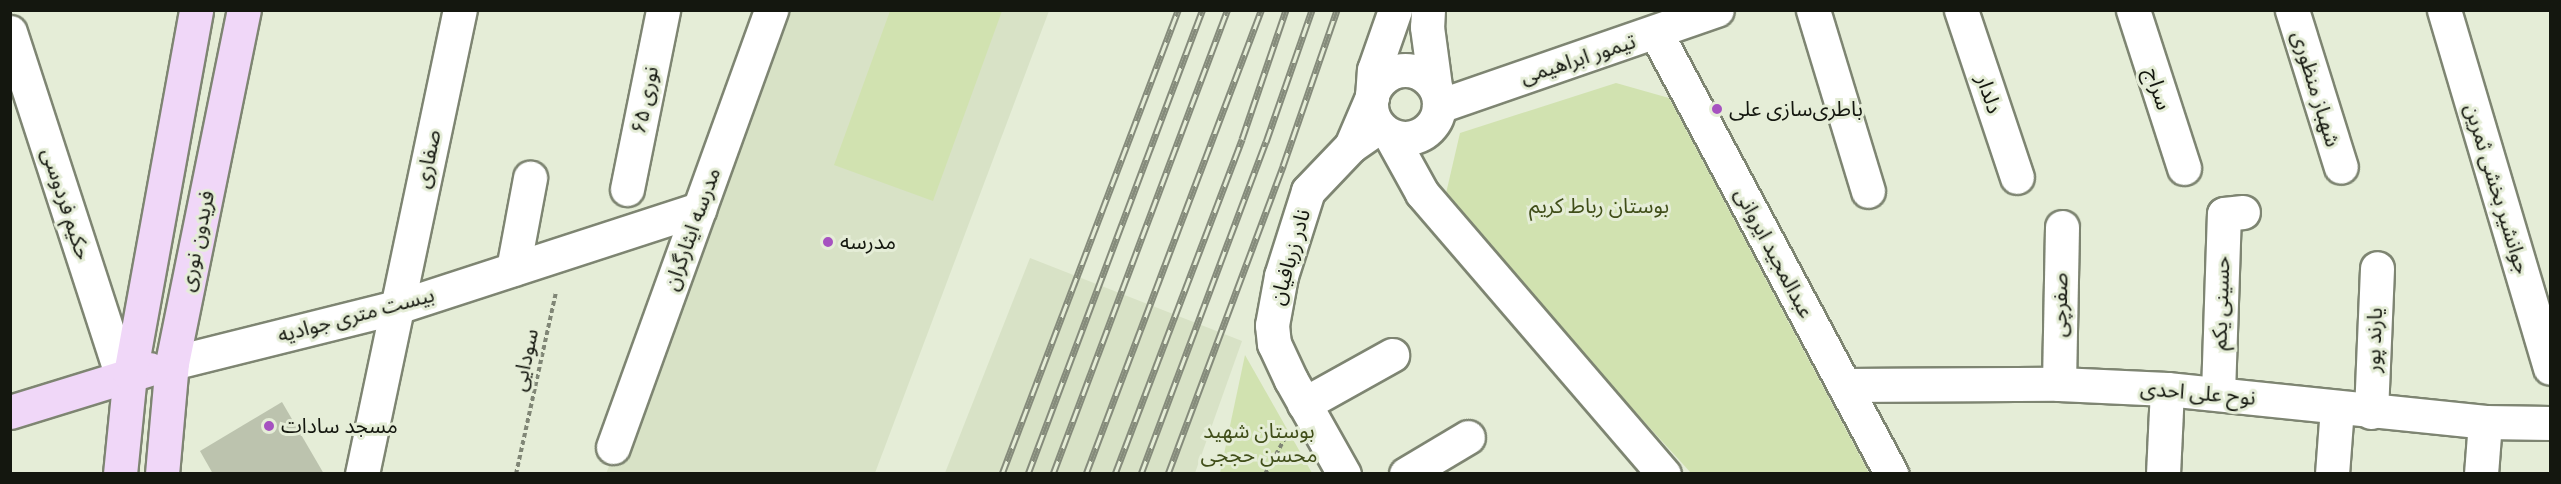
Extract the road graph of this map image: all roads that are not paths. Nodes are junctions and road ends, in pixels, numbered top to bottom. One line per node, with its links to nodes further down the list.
1 (196, 10): 33 (main road, فریدون نوری)
2 (244, 10): 31 (main road, فریدون نوری)
3 (460, 10): 29 (street, صفاری)
4 (663, 10): 22 (street, نوری ۶۵)
5 (771, 10): 24 (street, مدرسه ایثارگران)
6 (1395, 10): 17 (street)
7 (1428, 10): 16 (street)
8 (1717, 10): 15 (street, تیمور ابراهیمی)
9 (1813, 10): 23 (street)
10 (1961, 10): 20 (street, دلدار)
11 (2133, 10): 19 (street, سراج)
12 (2292, 10): 18 (street, شهباز منظوری)
13 (2444, 10): 32 (street, جوانشیر بخشی ثمرین)
14 (10, 32): 33 (street, حکیم فردوسی)
15 (1656, 33): 16 (street, تیمور ابراهیمی); 35 (street, عبدالمجید ایروانی)
16 (1437, 96): 17 (street); 17 (street)
17 (1381, 119): 38 (street, نادر زربافیان); 51 (street)
18 (2341, 167)
19 (2184, 168)
20 (2017, 177)
21 (530, 178): 28 (street)
22 (627, 189)
23 (1868, 191)
24 (699, 209): 28 (street, بیست متری جوادیه); 45 (street, مدرسه ایثارگران)
25 (2234, 213): 37 (street, حسینی یکم)
26 (2062, 227): 34 (street, صفرچی)
27 (2377, 268): 41 (street, یارند پور)
28 (513, 269): 29 (street, بیست متری جوادیه)
29 (397, 307): 31 (street, بیست متری جوادیه); 48 (street, صفاری)
30 (1392, 355): 38 (street)
31 (172, 363): 33 (main road, بیست متری جوادیه); 47 (main road, فریدون نوری)
32 (2550, 368)
33 (126, 376): 40 (main road, بیست متری جوادیه); 46 (main road, فریدون نوری)
34 (2059, 384): 35 (street, نوح علی احدی); 36 (street, نوح علی احدی)
35 (1844, 385): 52 (street, عبدالمجید ایروانی)
36 (2167, 389): 37 (street, نوح علی احدی); 53 (street)
37 (2218, 393): 39 (street, نوح علی احدی)
38 (1304, 404): 49 (street, نادر زربافیان)
39 (2337, 407): 41 (street, نوح علی احدی); 54 (street)
40 (10, 412)
41 (2371, 412): 42 (street, نوح علی احدی)
42 (2485, 422): 43 (street, نوح علی احدی); 55 (street)
43 (2550, 423)
44 (1467, 437): 50 (street)
45 (613, 447)
46 (120, 474)
47 (162, 474)
48 (362, 474)
49 (1344, 474)
50 (1406, 474)
51 (1664, 474)
52 (1891, 474)
53 (2163, 474)
54 (2332, 474)
55 (2481, 474)

